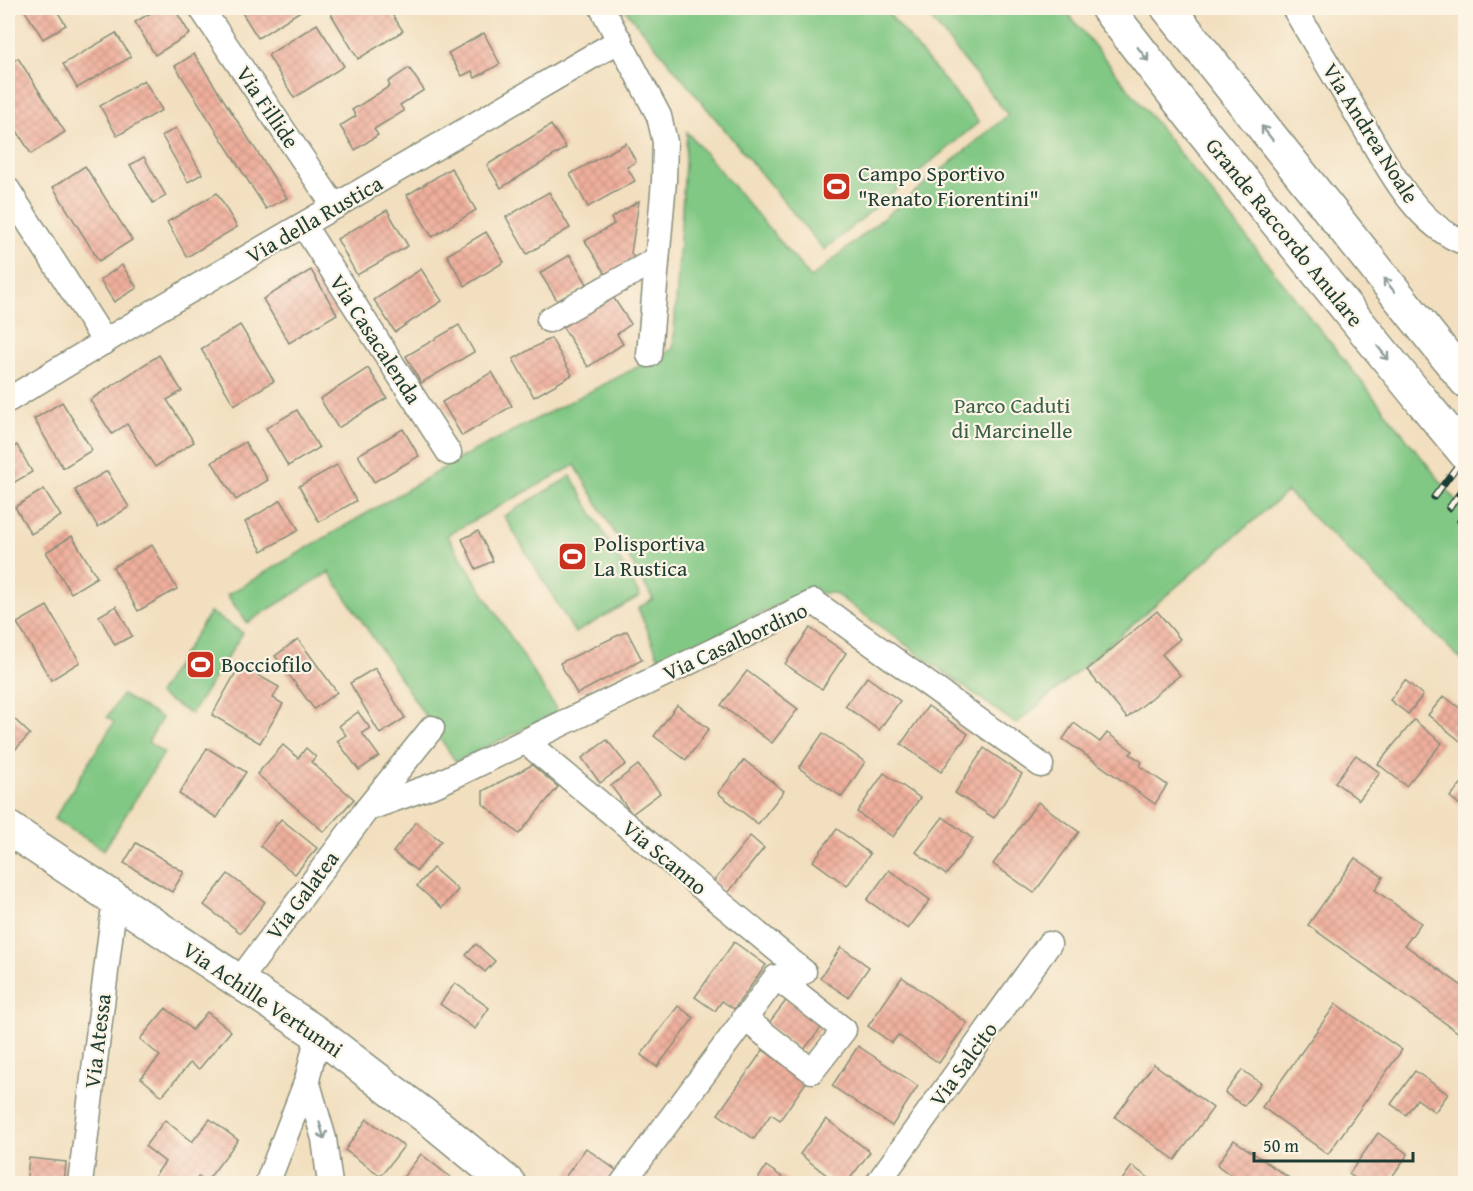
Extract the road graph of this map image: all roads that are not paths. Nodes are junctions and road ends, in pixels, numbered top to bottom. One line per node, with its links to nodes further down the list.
1 (201, 8): 8 (street, Via Fillide)
2 (602, 8): 6 (street)
3 (1107, 8): 18 (main road, Grande Raccordo Anulare, one-way to 18, bridge)
4 (1168, 8): 15 (main road, one-way to 4)
5 (1294, 8): 10 (street, Via Andrea Noale)
6 (620, 40): 8 (street, Via della Rustica); 11 (street)
7 (8, 190): 13 (street)
8 (334, 207): 9 (street, Via della Rustica)
9 (304, 226): 13 (street, Via della Rustica); 17 (street, Via Casacalenda)
10 (1466, 243)
11 (657, 259): 12 (street); 14 (street)
12 (549, 320)
13 (105, 342): 16 (street, Via della Rustica)
14 (649, 355)
15 (1459, 372)
16 (8, 400)
17 (449, 453)
18 (1466, 454)
19 (432, 728): 22 (street, Via Galatea)
20 (526, 742): 21 (street, Via Casalbordino); 22 (street, Via Casalbordino); 26 (street, Via Scanno)
21 (1041, 765)
22 (366, 809): 27 (street, Via Galatea)
23 (8, 828): 24 (main road, Via Achille Vertunni)
24 (115, 898): 27 (main road, Via Achille Vertunni); 31 (street, Via Atessa)
25 (1049, 944): 36 (street, Via Salcito)
26 (804, 972)
27 (238, 981): 29 (main road, Via Achille Vertunni)
28 (744, 1018): 35 (street)
29 (318, 1034): 30 (street); 34 (main road, Via Achille Vertunni)
30 (307, 1080): 32 (street); 33 (street, one-way to 33)
31 (80, 1184)
32 (267, 1184)
33 (330, 1184)
34 (509, 1184)
35 (622, 1184)
36 (877, 1184)

